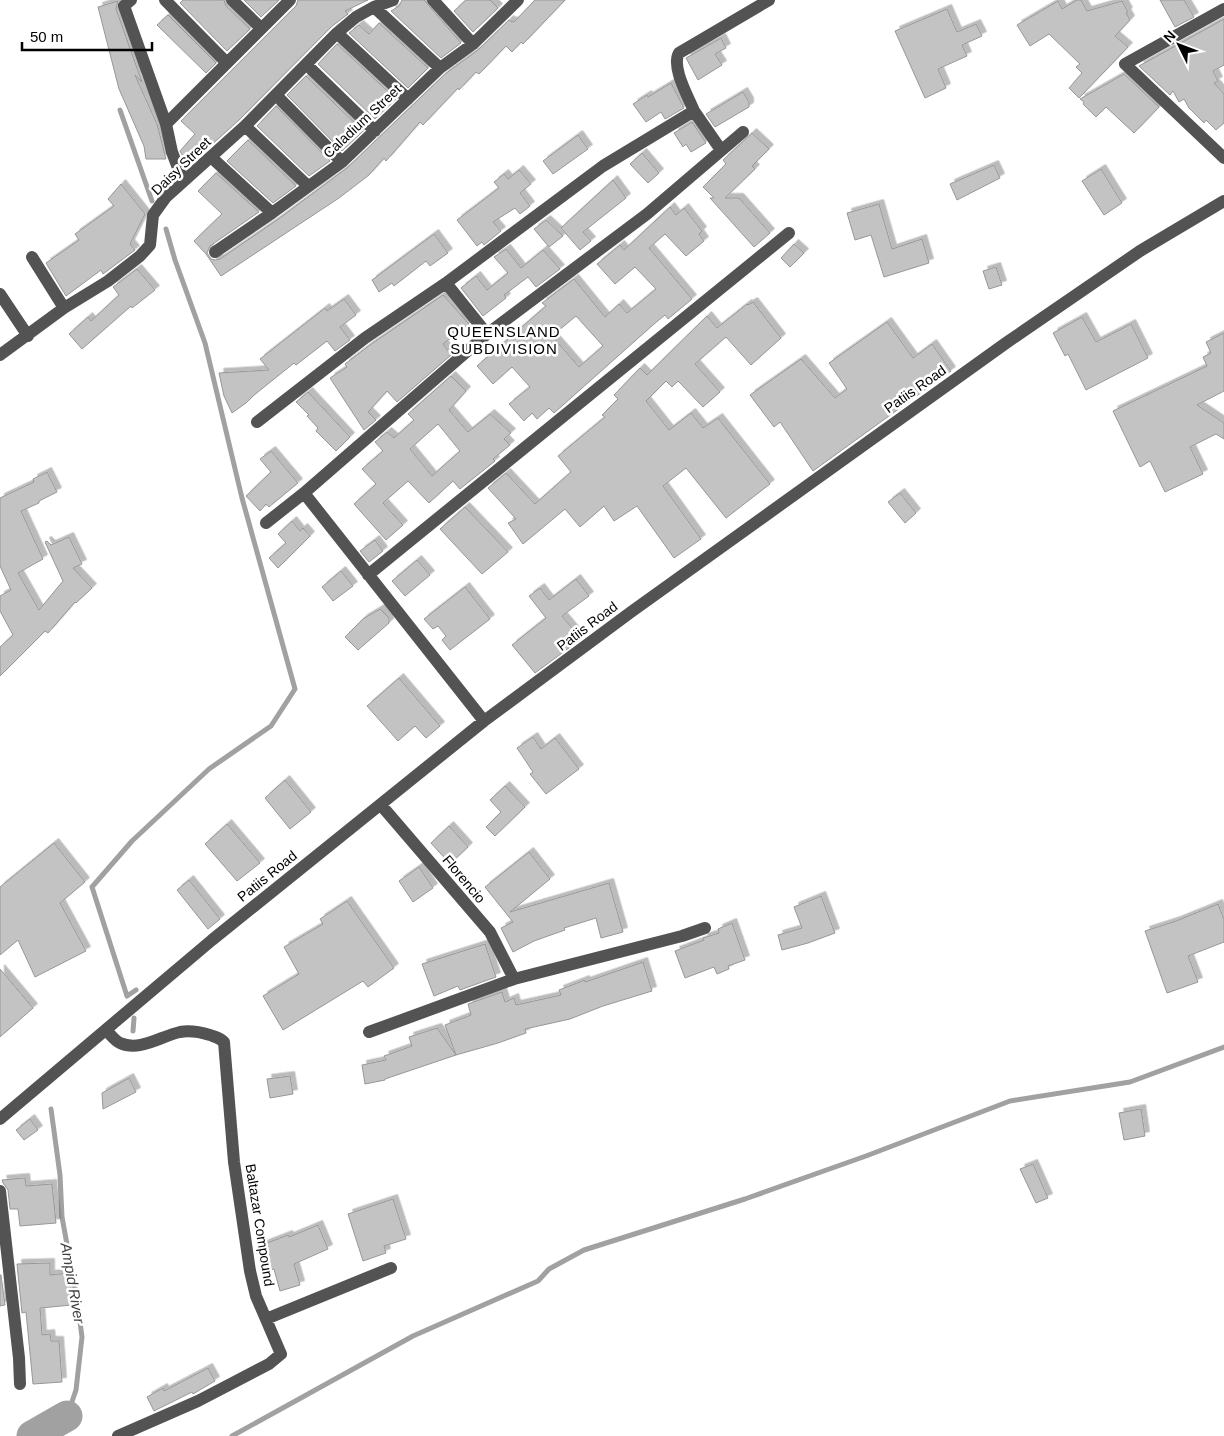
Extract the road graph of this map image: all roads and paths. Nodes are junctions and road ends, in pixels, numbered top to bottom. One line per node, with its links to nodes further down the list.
1 (165, 0): 14 (street)
2 (232, 0): 11 (street)
3 (290, 0): 11 (street)
4 (393, 0): 9 (street, Daisy Street)
5 (432, 0): 13 (street)
6 (768, 0): 19 (street)
7 (512, 2): 13 (street, Caladium Street)
8 (128, 3): 20 (street)
9 (374, 7): 12 (street, Daisy Street); 16 (street)
10 (1224, 9): 26 (street)
11 (261, 28): 14 (street)
12 (337, 33): 15 (street, Daisy Street); 18 (street)
13 (473, 44): 16 (street, Caladium Street)
14 (227, 63): 20 (street)
15 (307, 64): 17 (street, Daisy Street); 22 (street)
16 (440, 68): 18 (street, Caladium Street)
17 (276, 95): 21 (street, Daisy Street); 27 (street)
18 (408, 99): 22 (street, Caladium Street)
19 (694, 110): 24 (street); 35 (street)
20 (166, 124): 28 (street)
21 (245, 126): 25 (street, Daisy Street); 29 (street)
22 (375, 131): 27 (street, Caladium Street)
23 (744, 132): 24 (street)
24 (721, 150): 38 (street)
25 (211, 157): 28 (street, Daisy Street); 31 (street)
26 (1224, 158)
27 (342, 162): 29 (street, Caladium Street)
28 (183, 181): 37 (street, Daisy Street)
29 (308, 186): 31 (street, Caladium Street)
30 (1224, 201): 45 (street, Patiis Road)
31 (272, 213): 33 (street, Caladium Street)
32 (789, 233): 44 (street)
33 (215, 252)
34 (32, 257): 37 (street)
35 (446, 283): 38 (street); 41 (street)
36 (0, 294): 39 (street)
37 (64, 308): 39 (street, Daisy Street)
38 (487, 334): 42 (street)
39 (28, 336): 40 (street, Daisy Street)
40 (0, 355)
41 (257, 422)
42 (304, 493): 43 (street); 44 (street)
43 (266, 523)
44 (368, 575): 45 (street)
45 (484, 721): 46 (street, Patiis Road)
46 (381, 804): 48 (street, Florencio); 49 (street, Patiis Road)
47 (705, 928): 48 (street)
48 (514, 979): 50 (street)
49 (106, 1030): 51 (street, Patiis Road); 54 (street, Baltazar Compound)
50 (370, 1032)
51 (0, 1120)
52 (0, 1191): 55 (street)
53 (391, 1268): 54 (street)
54 (266, 1319): 56 (street, Baltazar Compound)
55 (20, 1384)
56 (118, 1436)

